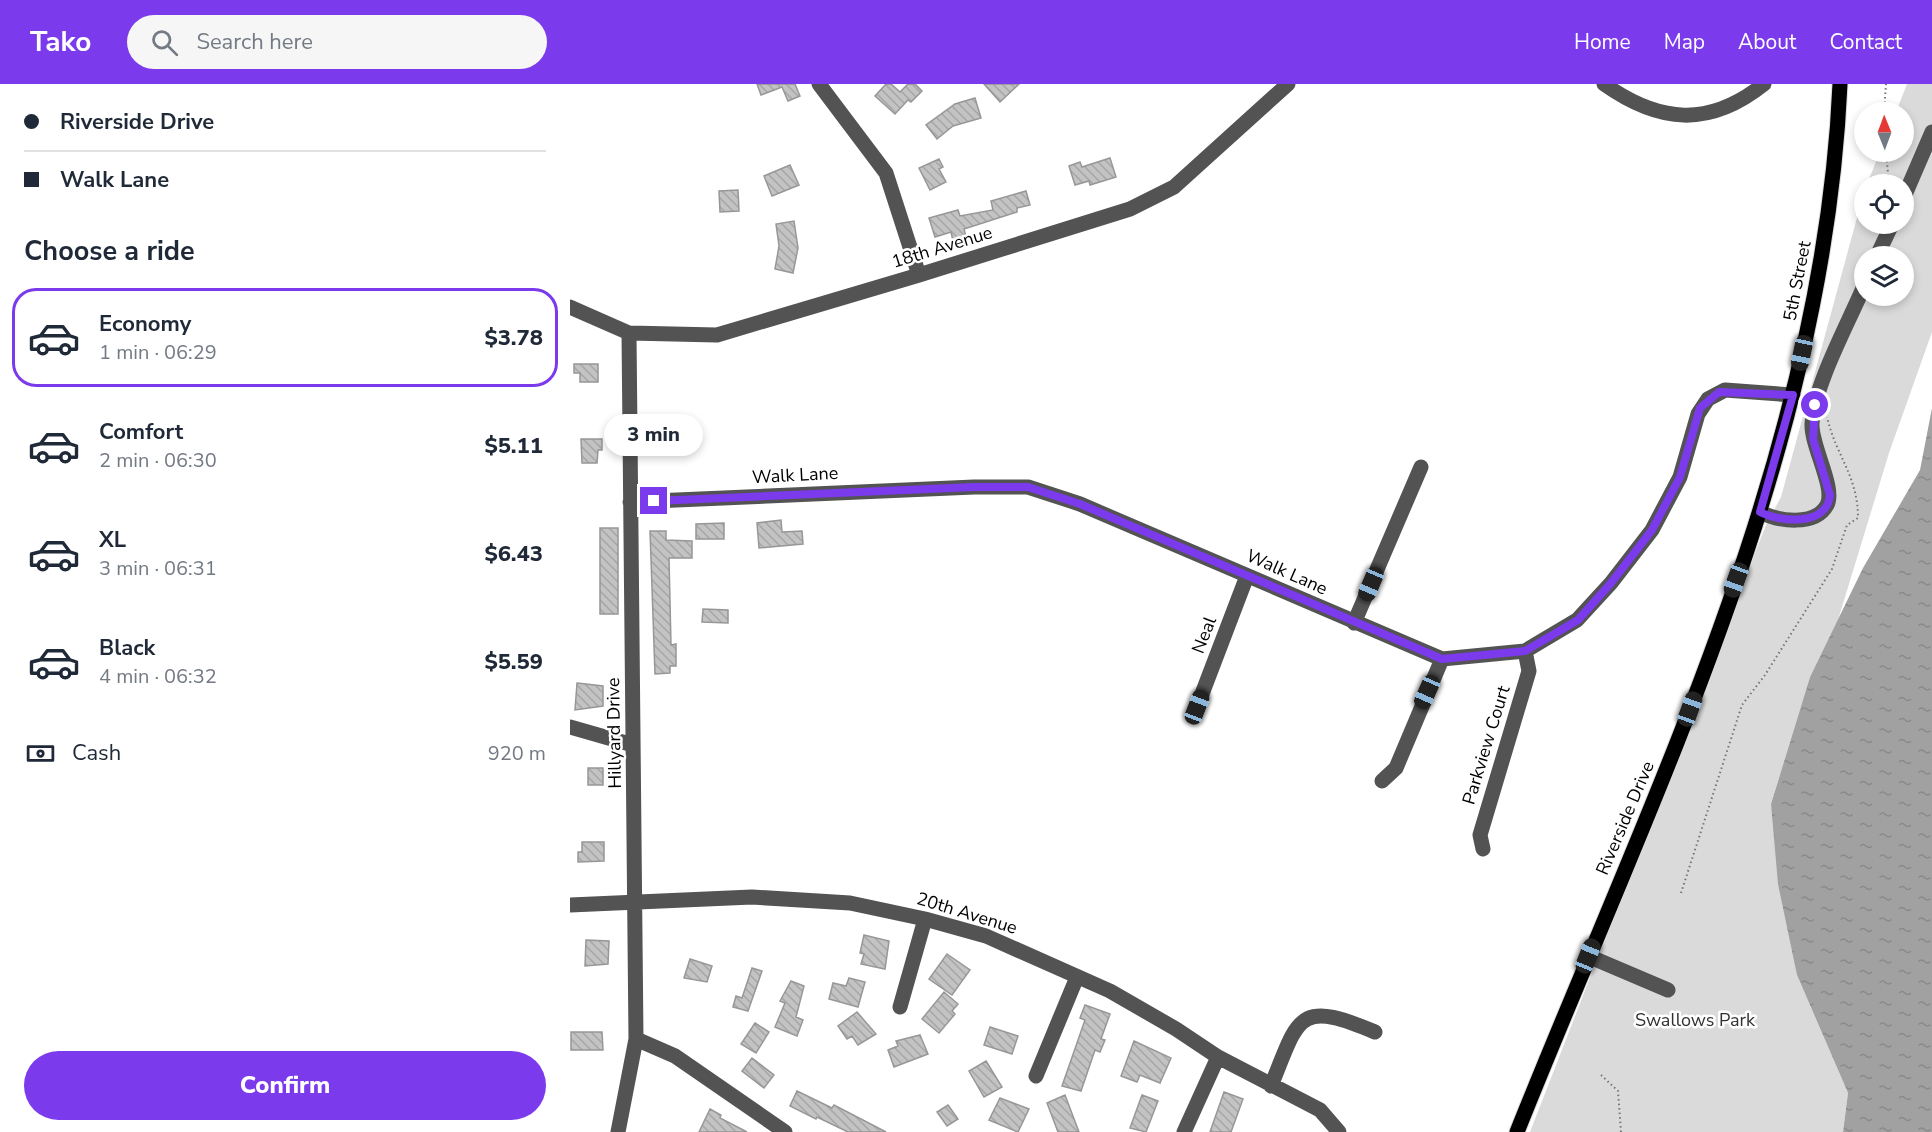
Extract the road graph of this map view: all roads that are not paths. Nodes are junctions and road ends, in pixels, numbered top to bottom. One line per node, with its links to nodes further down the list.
1 (819, 84): 8 (street)
2 (1288, 84): 8 (street, 18th Avenue)
3 (1604, 84): 4 (street)
4 (1764, 84)
5 (1840, 84): 12 (main road, 5th Street)
6 (1932, 132): 7 (street)
7 (1914, 174)
8 (919, 275): 11 (street, 18th Avenue)
9 (1856, 306): 15 (street)
10 (570, 307): 11 (street, 18th Avenue)
11 (629, 333): 14 (street, Hillyard Drive)
12 (1793, 395): 15 (main road, 5th Street); 18 (street, Walk Lane)
13 (1421, 467): 17 (street)
14 (630, 502): 16 (street, Walk Lane); 22 (street, Hillyard Drive)
15 (1759, 514): 28 (main road, Riverside Drive)
16 (1247, 576): 17 (street, Walk Lane); 20 (street, Neal)
17 (1354, 623): 19 (street, Walk Lane)
18 (1525, 651): 19 (street, Walk Lane); 24 (street, Parkview Court)
19 (1442, 659): 23 (street)
20 (1197, 707)
21 (570, 727): 22 (street)
22 (633, 745): 25 (street, Hillyard Drive)
23 (1382, 781)
24 (1483, 849)
25 (635, 904): 26 (street, 20th Avenue); 27 (street, 20th Avenue); 33 (street, Hillyard Drive)
26 (570, 905)
27 (925, 919): 29 (street, 20th Avenue); 31 (street)
28 (1588, 956): 30 (street); 41 (main road, Riverside Drive)
29 (1077, 977): 34 (street, 20th Avenue); 35 (street)
30 (1668, 990)
31 (900, 1008)
32 (1375, 1032): 36 (street)
33 (636, 1039): 37 (street, Hillyard Drive); 38 (street)
34 (1218, 1057): 36 (street, 20th Avenue); 39 (street)
35 (1036, 1076)
36 (1271, 1086): 40 (street, 20th Avenue)
37 (618, 1132)
38 (786, 1132)
39 (1184, 1132)
40 (1339, 1132)
41 (1517, 1132)

